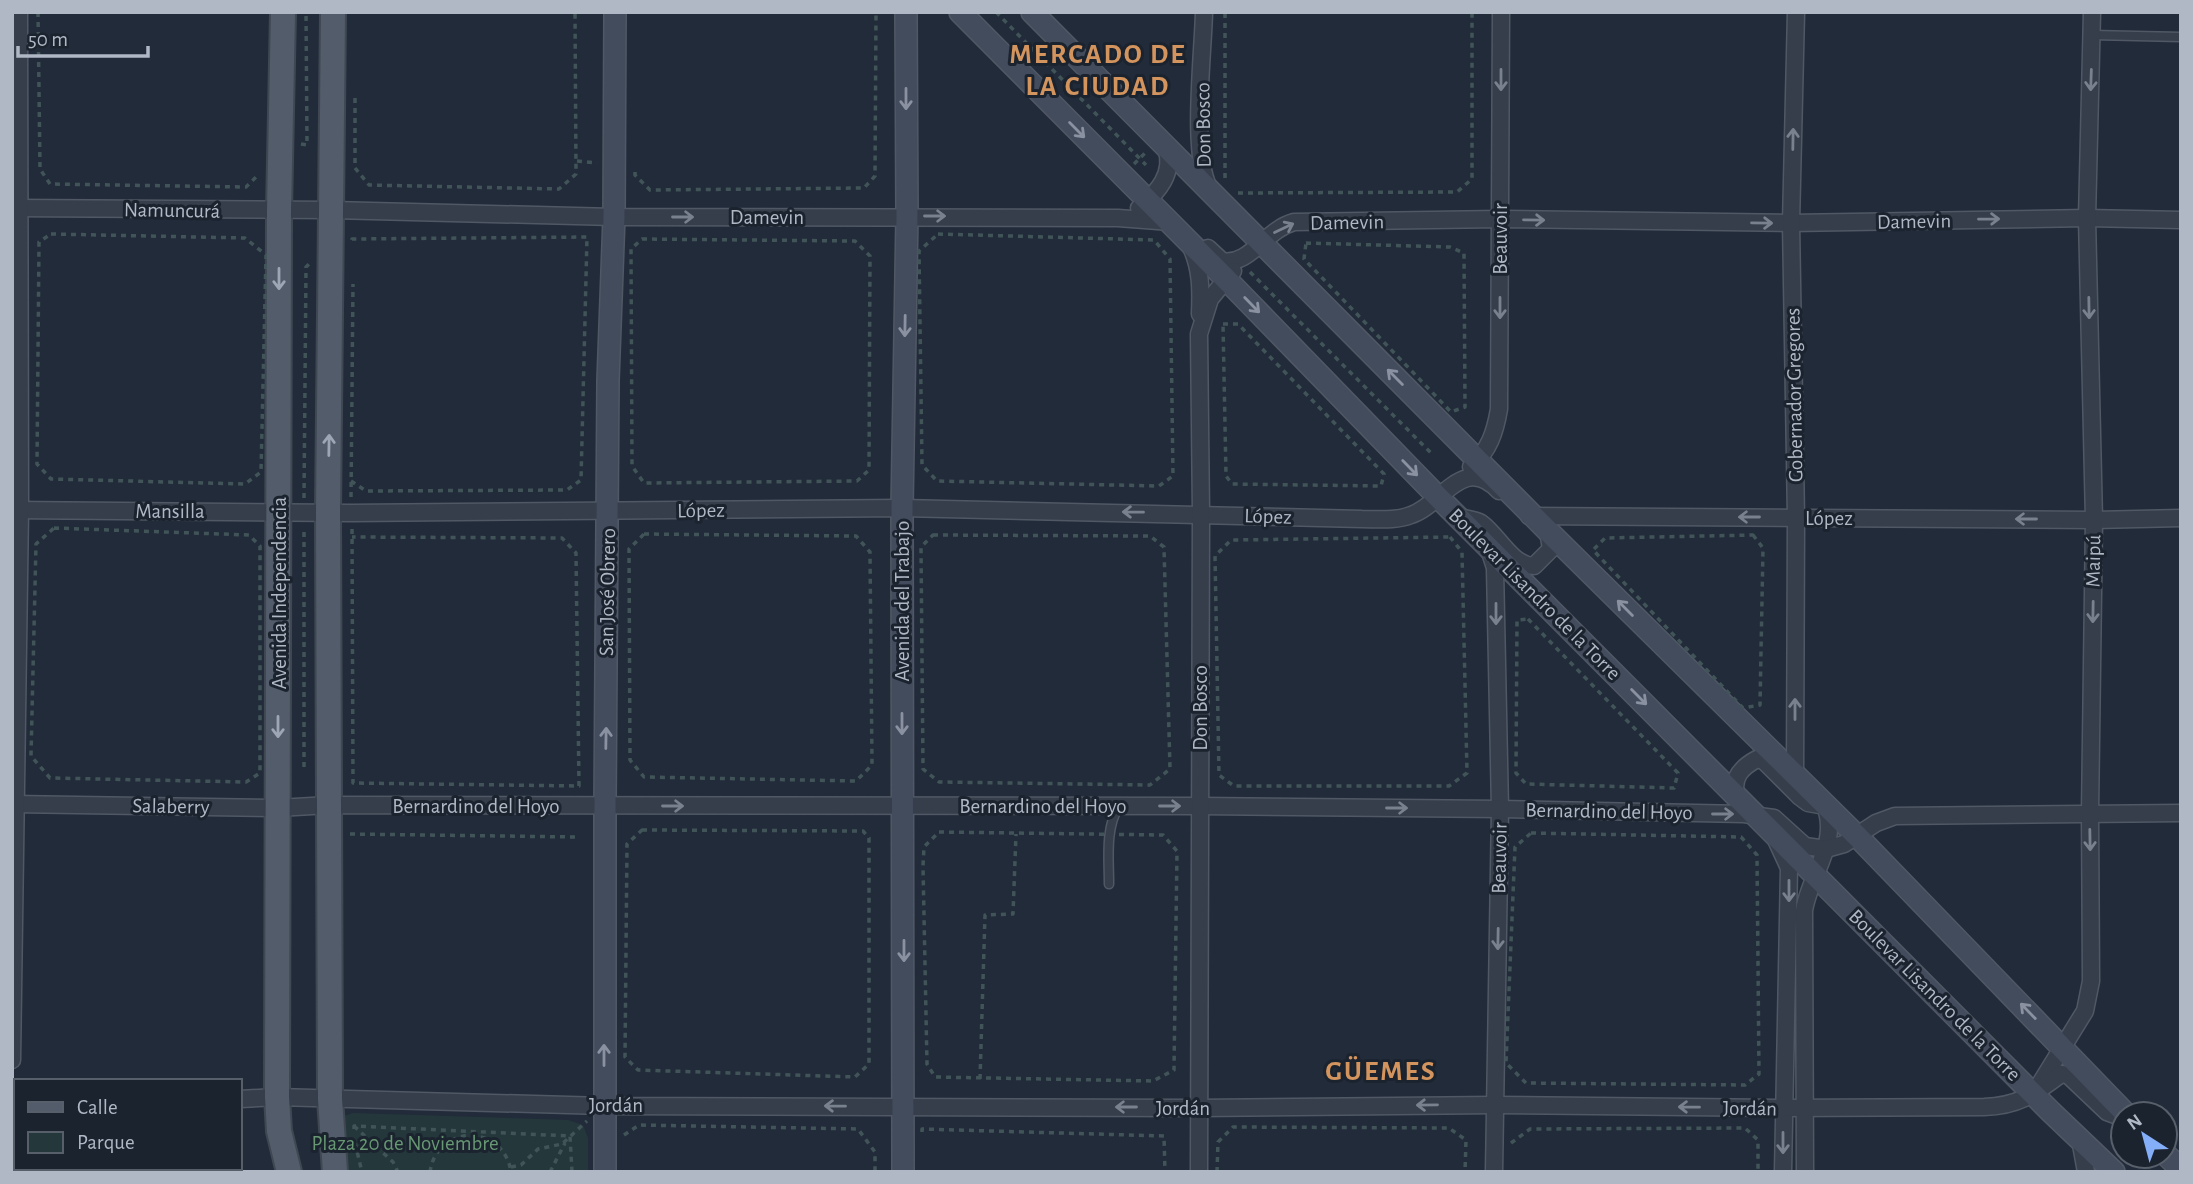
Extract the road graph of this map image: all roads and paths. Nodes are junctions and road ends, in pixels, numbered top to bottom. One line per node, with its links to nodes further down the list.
1 (19, 12): 34 (street)
2 (38, 12): 31 (path)
3 (283, 12): 36 (main road, Avenida Independencia)
4 (306, 12): 25 (path)
5 (333, 12): 35 (main road)
6 (576, 12): 24 (path)
7 (615, 12): 38 (street, San José Obrero)
8 (876, 12): 28 (path)
9 (960, 12): 33 (street, Boulevar Lisandro de la Torre, one-way to 33)
10 (996, 12): 22 (path)
11 (1032, 12): 26 (street)
12 (1205, 12): 32 (street, Don Bosco)
13 (1225, 12): 32 (path)
14 (1472, 12): 32 (path)
15 (1501, 12): 41 (street, Beauvoir, one-way to 41)
16 (1796, 12): 44 (street, Gobernador Gregores, one-way to 16)
17 (2092, 12): 19 (street, Maipú)
18 (907, 18): 37 (street, Avenida del Trabajo, one-way to 37)
19 (2092, 35): 20 (lane); 40 (street, Maipú, one-way to 40)
20 (2181, 37)
21 (1068, 75): 22 (path)
22 (1063, 80): 23 (path); 27 (path)
23 (1058, 86)
24 (355, 90)
25 (307, 145)
26 (1156, 147): 27 (path); 32 (street); 33 (street)
27 (1140, 159): 29 (path); 30 (path)
28 (635, 164)
29 (1146, 165)
30 (1128, 167)
31 (262, 171)
32 (1222, 187): 50 (street)
33 (1147, 201): 39 (street); 43 (street, Boulevar Lisandro de la Torre)
34 (16, 208): 36 (street, Namuncurá); 77 (street)
35 (332, 210): 36 (street, Namuncurá); 38 (street, Damevin); 80 (main road, one-way to 35)
36 (279, 211): 79 (main road, Avenida Independencia, one-way to 79)
37 (907, 216): 38 (street, Damevin, one-way to 37); 39 (street, Damevin, one-way to 39); 76 (street, Avenida del Trabajo, one-way to 76)
38 (614, 217): 78 (street, San José Obrero)
39 (1118, 218): 43 (street, Damevin)
40 (2087, 218): 42 (street, Damevin); 44 (street, Damevin, one-way to 40); 84 (street, Maipú, one-way to 84)
41 (1500, 219): 44 (street, Damevin, one-way to 44); 50 (street, Damevin, one-way to 41); 71 (street, Beauvoir, one-way to 71)
42 (2181, 220)
43 (1169, 222): 46 (street, Boulevar Lisandro de la Torre); 50 (street, Damevin)
44 (1791, 223): 82 (street, Gobernador Gregores)
45 (642, 239): 45 (path)
46 (1189, 242): 52 (street, Boulevar Lisandro de la Torre); 59 (street)
47 (352, 251): 73 (path)
48 (919, 251): 48 (path)
49 (266, 255): 72 (path)
50 (1251, 257): 52 (street, Don Bosco); 54 (path); 71 (street, one-way to 50)
51 (353, 276): 73 (path)
52 (1226, 278): 59 (street, Don Bosco); 75 (street, Boulevar Lisandro de la Torre, one-way to 75)
53 (1270, 281): 54 (path)
54 (1265, 286): 55 (path); 57 (path)
55 (1260, 291)
56 (1286, 296): 57 (path)
57 (1280, 301): 58 (path); 61 (path)
58 (1275, 307)
59 (1199, 334): 81 (street, Don Bosco)
60 (1325, 335): 61 (path)
61 (1320, 340): 62 (path); 64 (path)
62 (1314, 346)
63 (1360, 371): 64 (path)
64 (1355, 377): 65 (path); 67 (path)
65 (1349, 382)
66 (1394, 406): 67 (path)
67 (1389, 412): 69 (path); 70 (path)
68 (1451, 412): 68 (path)
69 (1384, 417)
70 (1432, 454)
71 (1478, 460): 75 (street, Beauvoir); 85 (street)
72 (261, 472)
73 (351, 481): 80 (path)
74 (1381, 486): 74 (path)
75 (1451, 502): 81 (street, López); 85 (street); 85 (street); 90 (street, Boulevar Lisandro de la Torre)
76 (902, 509): 78 (street, López); 81 (street, López, one-way to 76); 100 (street, Avenida del Trabajo, one-way to 100)
77 (16, 510): 79 (street, Mansilla); 97 (street)
78 (608, 511): 80 (street, López); 99 (street, San José Obrero, one-way to 78)
79 (280, 512): 80 (street, Mansilla); 104 (main road, Avenida Independencia, one-way to 104)
80 (340, 513): 87 (path); 98 (main road)
81 (1201, 514): 102 (street, Don Bosco)
82 (1796, 518): 84 (street, López, one-way to 82); 85 (street, López, one-way to 85); 95 (street, Gobernador Gregores, one-way to 82)
83 (2181, 518): 84 (street, López)
84 (2094, 520): 106 (street, Maipú, one-way to 106)
85 (1540, 524): 95 (street, one-way to 85)
86 (1110, 536): 86 (path)
87 (352, 537): 87 (path)
88 (1231, 540): 88 (path)
89 (260, 546): 94 (path)
90 (1488, 546): 96 (street, Boulevar Lisandro de la Torre, one-way to 96); 105 (street, Beauvoir, one-way to 105)
91 (1517, 620): 91 (path)
92 (1743, 708): 92 (path)
93 (630, 760): 93 (path)
94 (260, 773)
95 (1795, 778): 103 (street)
96 (1735, 794): 103 (street); 108 (street, Boulevar Lisandro de la Torre)
97 (15, 804): 104 (street, Salaberry); 120 (street)
98 (329, 805): 99 (street, Bernardino del Hoyo); 104 (street, Salaberry); 125 (main road)
99 (605, 806): 100 (street, Bernardino del Hoyo, one-way to 100); 128 (street, San José Obrero, one-way to 99)
100 (903, 806): 101 (street, Bernardino del Hoyo); 129 (street, Avenida del Trabajo, one-way to 129)
101 (1119, 806): 102 (street, Bernardino del Hoyo, one-way to 102); 111 (lane)
102 (1199, 806): 105 (street, Bernardino del Hoyo, one-way to 105); 130 (street, Don Bosco)
103 (1825, 806): 112 (street); 116 (street)
104 (278, 807): 123 (main road, Avenida Independencia)
105 (1500, 809): 108 (street, Bernardino del Hoyo, one-way to 108); 127 (street, Beauvoir, one-way to 127)
106 (2090, 813): 107 (street); 112 (street); 119 (street, Maipú, one-way to 119)
107 (2181, 813)
108 (1763, 821): 116 (street); 117 (street, Boulevar Lisandro de la Torre); 131 (street, one-way to 131)
109 (350, 834): 113 (path)
110 (1016, 834): 111 (path); 121 (path); 121 (path)
111 (1110, 834): 118 (lane); 121 (path)
112 (1857, 836): 116 (street); 119 (street, one-way to 112)
113 (576, 838)
114 (627, 844): 114 (path)
115 (1515, 847): 115 (path)
116 (1826, 849): 117 (street)
117 (1816, 875): 122 (street, Boulevar Lisandro de la Torre); 132 (street)
118 (1109, 884)
119 (2063, 1047): 122 (street, Maipú); 126 (street)
120 (12, 1060)
121 (980, 1079)
122 (2034, 1094): 132 (street, Jordán); 133 (street, Jordán); 141 (street, Boulevar Lisandro de la Torre)
123 (277, 1097): 124 (street, Jordán); 125 (street, Jordán); 144 (main road, Avenida Independencia)
124 (242, 1099)
125 (330, 1099): 128 (street, Jordán); 143 (main road)
126 (2110, 1100)
127 (1495, 1105): 130 (street, Jordán, one-way to 130); 131 (street, Jordán, one-way to 127); 158 (street, Beauvoir)
128 (604, 1106): 129 (street, Jordán, one-way to 128); 151 (street, San José Obrero)
129 (903, 1107): 130 (street, Jordán, one-way to 129); 153 (street, Avenida del Trabajo)
130 (1199, 1108): 155 (street, Don Bosco)
131 (1783, 1108): 132 (street, Jordán); 160 (street, one-way to 160)
132 (1806, 1108): 161 (street)
133 (2109, 1112)
134 (347, 1119): 135 (path)
135 (354, 1126): 137 (path); 146 (path); 147 (path)
136 (922, 1129): 154 (path)
137 (481, 1130): 138 (path); 139 (path)
138 (473, 1135): 145 (path); 148 (path)
139 (570, 1136): 145 (path); 149 (path); 150 (path)
140 (618, 1139): 152 (path)
141 (2080, 1139): 162 (street); 163 (street, Boulevar Lisandro de la Torre)
142 (1509, 1144): 159 (path)
143 (332, 1165)
144 (287, 1170)
145 (511, 1170)
146 (362, 1172)
147 (398, 1172)
148 (430, 1172)
149 (550, 1172)
150 (572, 1172)
151 (605, 1172)
152 (875, 1172)
153 (903, 1172)
154 (1165, 1172)
155 (1199, 1172)
156 (1217, 1172): 157 (path)
157 (1465, 1172)
158 (1494, 1172)
159 (1758, 1172)
160 (1783, 1172)
161 (1805, 1172)
162 (2086, 1172)
163 (2114, 1172)

